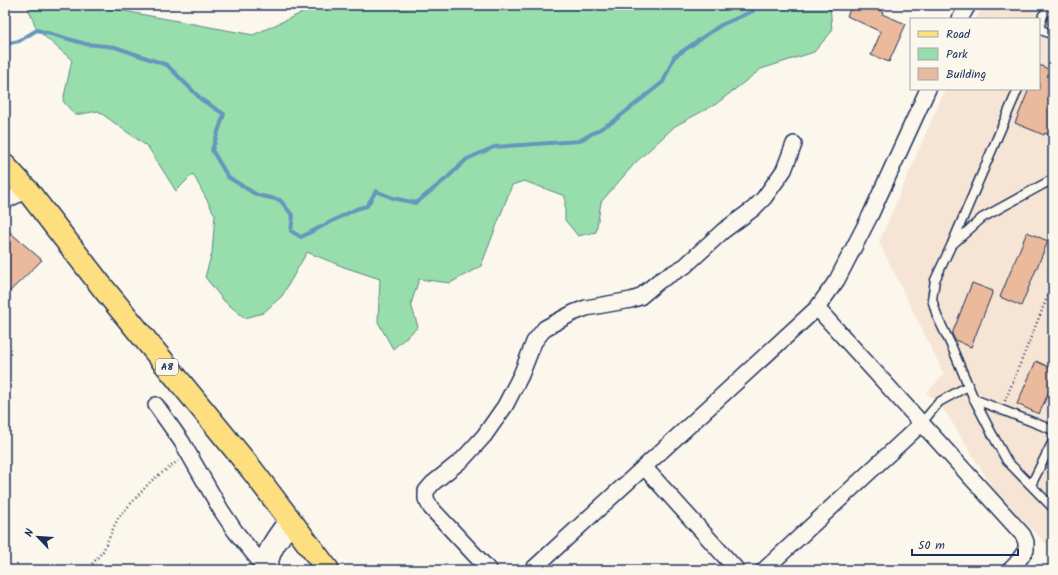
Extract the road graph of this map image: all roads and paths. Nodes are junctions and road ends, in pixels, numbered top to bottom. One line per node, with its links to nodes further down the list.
1 (968, 5): 3 (street)
2 (1053, 6): 4 (lane)
3 (961, 18)
4 (1040, 26)
5 (1040, 30): 6 (lane)
6 (1053, 35)
7 (928, 90): 16 (street)
8 (1018, 90): 14 (lane)
9 (794, 144): 32 (street)
10 (5, 166): 12 (main road, A8)
11 (1053, 179): 14 (lane)
12 (27, 190): 13 (street); 28 (main road, A8)
13 (5, 202)
14 (951, 246): 17 (lane)
15 (1053, 283): 20 (path)
16 (817, 308): 21 (street); 25 (street)
17 (968, 386): 18 (lane); 21 (lane)
18 (974, 399): 20 (lane); 26 (lane)
19 (156, 405): 24 (street)
20 (1002, 409): 22 (lane)
21 (921, 424): 35 (street); 36 (street)
22 (1053, 430)
23 (1053, 441): 26 (lane)
24 (188, 453): 29 (street); 30 (path)
25 (645, 468): 33 (street); 34 (street)
26 (1031, 485): 27 (lane)
27 (1053, 508)
28 (290, 520): 29 (street); 31 (main road, A8)
29 (266, 569)
30 (88, 570)
31 (328, 570)
32 (489, 570)
33 (532, 570)
34 (737, 570)
35 (764, 570)
36 (1010, 570)

